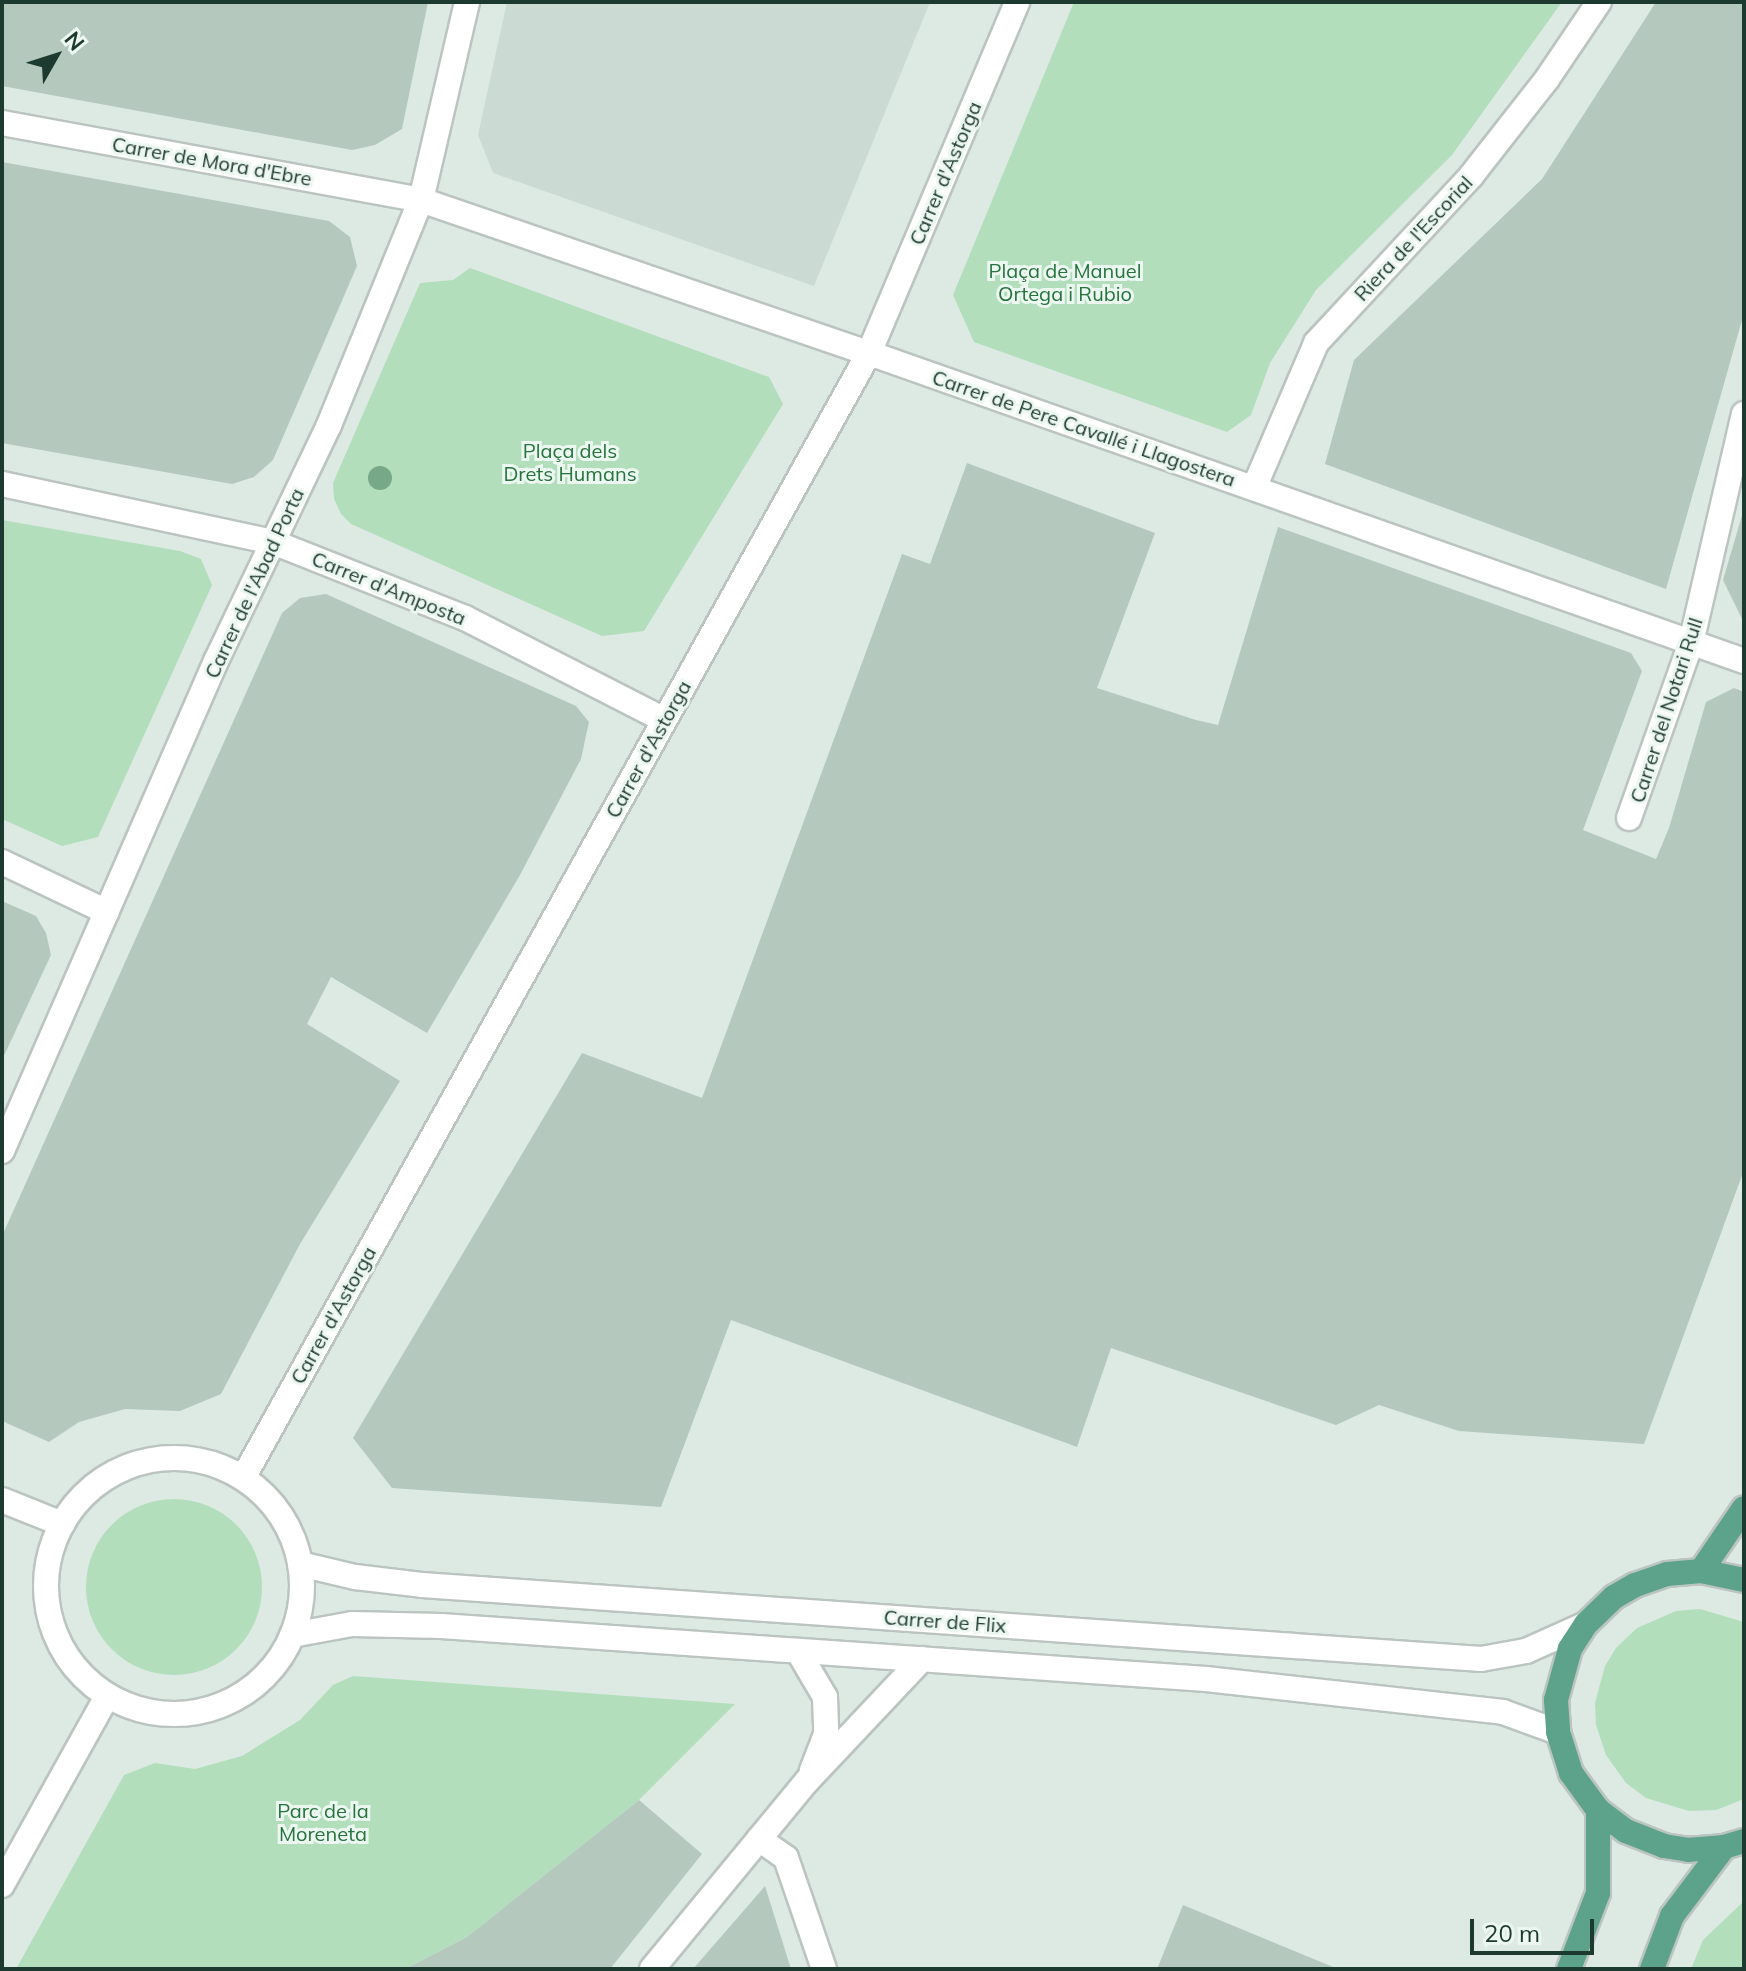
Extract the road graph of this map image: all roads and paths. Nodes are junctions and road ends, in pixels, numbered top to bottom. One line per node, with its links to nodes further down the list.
1 (467, 2): 5 (street, Carrer de l'Abad Porta)
2 (1017, 2): 6 (street, Carrer d'Astorga)
3 (1599, 2): 9 (street, Riera de l'Escorial)
4 (2, 123): 5 (street, Carrer de Mora d'Ebre)
5 (421, 200): 6 (street, Carrer de Pere Cavallé i Llagostera); 10 (street, Carrer de l'Abad Porta)
6 (869, 353): 9 (street, Carrer de Pere Cavallé i Llagostera); 13 (street, Carrer d'Astorga)
7 (1744, 414): 11 (street, Carrer del Notari Rull)
8 (2, 484): 10 (street, Carrer d'Amposta)
9 (1254, 488): 11 (street, Carrer de Pere Cavallé i Llagostera)
10 (273, 542): 13 (street, Carrer d'Amposta); 16 (street, Carrer de l'Abad Porta)
11 (1691, 643): 12 (street, Carrer de Pere Cavallé i Llagostera); 14 (street, Carrer del Notari Rull)
12 (1744, 661)
13 (664, 720): 18 (street, Carrer d'Astorga)
14 (1629, 818)
15 (2, 862): 16 (street)
16 (107, 912): 17 (street, Carrer de l'Abad Porta)
17 (2, 1151)
18 (243, 1478): 21 (street); 22 (street)
19 (2, 1500): 21 (street)
20 (1744, 1508): 23 (main road)
21 (62, 1524): 29 (street)
22 (300, 1564): 25 (street, Carrer de Flix); 26 (street)
23 (1701, 1571): 24 (main road); 25 (main road)
24 (1744, 1580)
25 (1586, 1624): 30 (main road)
26 (292, 1635): 27 (street, Carrer de Flix); 29 (street)
27 (798, 1651): 28 (street, Carrer de Flix); 31 (street)
28 (922, 1659): 30 (street, Carrer de Flix); 31 (street)
29 (107, 1696): 35 (street)
30 (1558, 1732): 32 (main road)
31 (808, 1780): 33 (street)
32 (1598, 1810): 34 (main road); 38 (main road)
33 (759, 1839): 36 (street); 37 (street)
34 (1734, 1844): 39 (main road)
35 (2, 1885)
36 (652, 1969)
37 (824, 1969)
38 (1569, 1969)
39 (1652, 1969)

